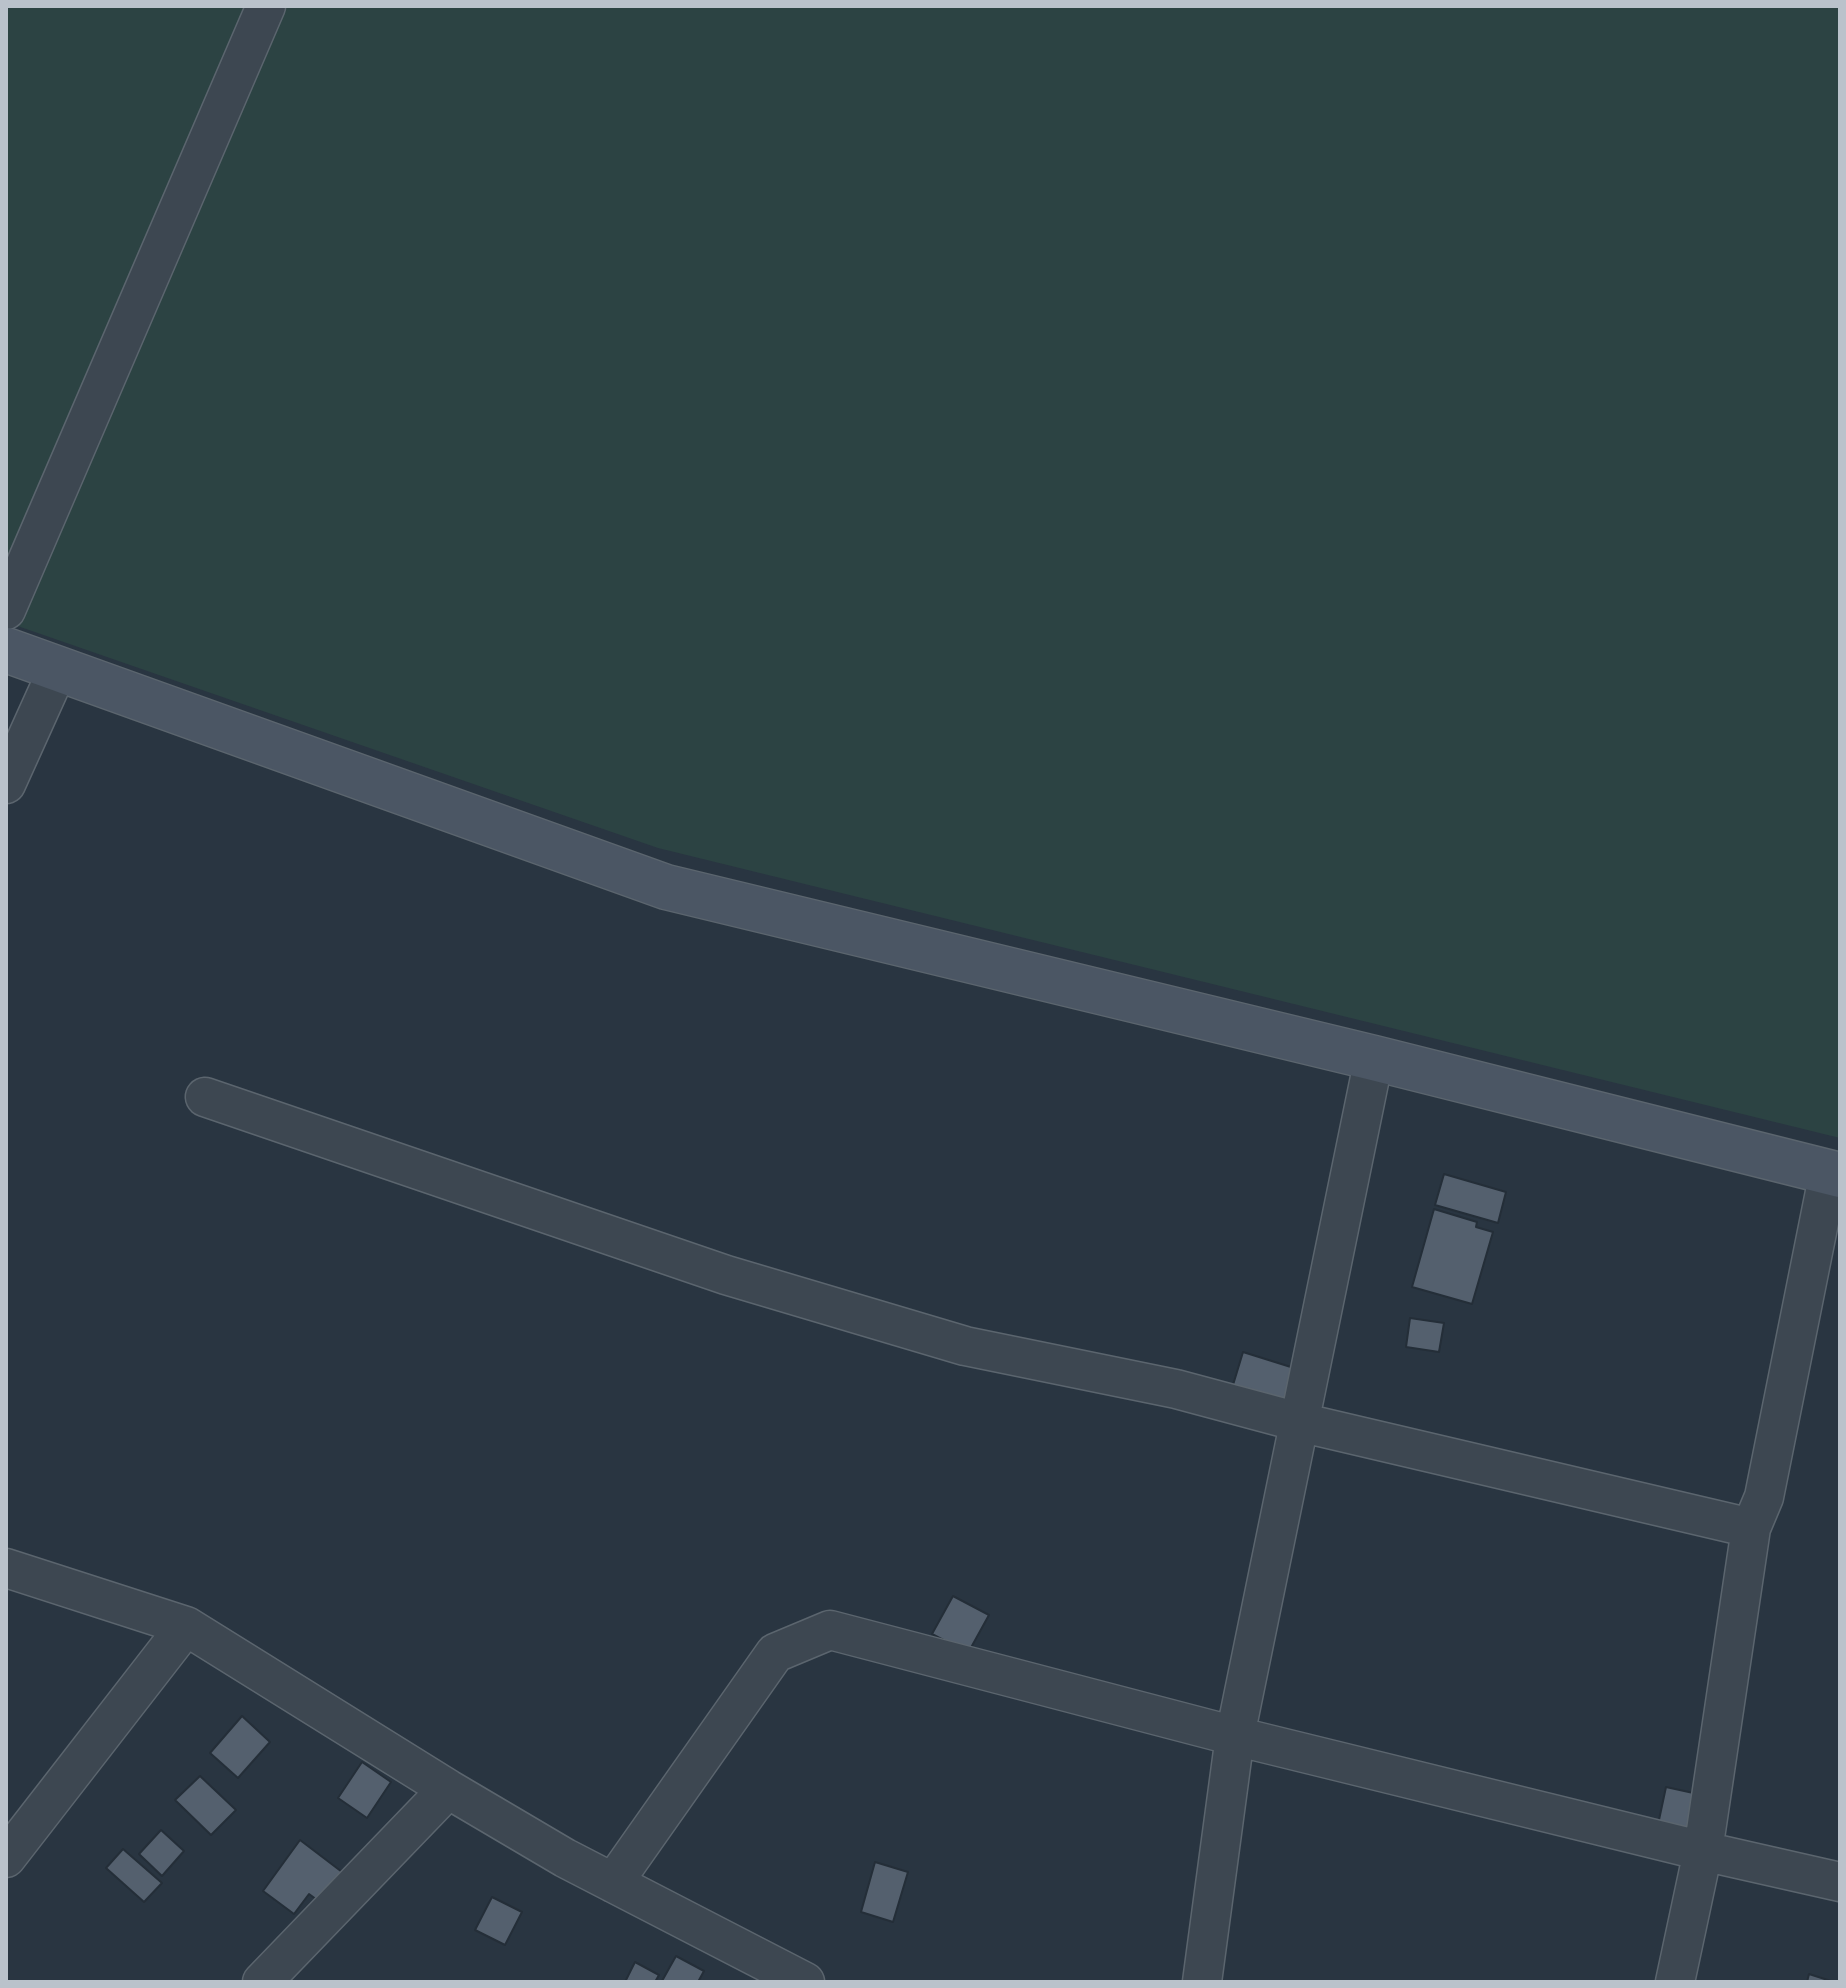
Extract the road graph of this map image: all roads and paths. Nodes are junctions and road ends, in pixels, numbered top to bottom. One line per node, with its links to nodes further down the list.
1 (266, 6): 2 (street)
2 (6, 610)
3 (6, 650): 4 (main road)
4 (58, 669): 5 (street); 6 (main road)
5 (6, 784)
6 (1374, 1058): 8 (main road); 9 (street)
7 (205, 1097): 9 (street)
8 (1834, 1174): 10 (street)
9 (1299, 1422): 10 (street); 13 (street)
10 (1751, 1528): 15 (street)
11 (6, 1568): 12 (street)
12 (186, 1626): 14 (street); 16 (street)
13 (1235, 1736): 15 (street); 18 (street); 21 (street)
14 (448, 1789): 18 (street); 19 (street)
15 (1703, 1851): 17 (street); 22 (street)
16 (6, 1858)
17 (1840, 1882)
18 (613, 1883): 20 (street)
19 (262, 1982)
20 (805, 1982)
21 (1202, 1982)
22 (1675, 1982)

